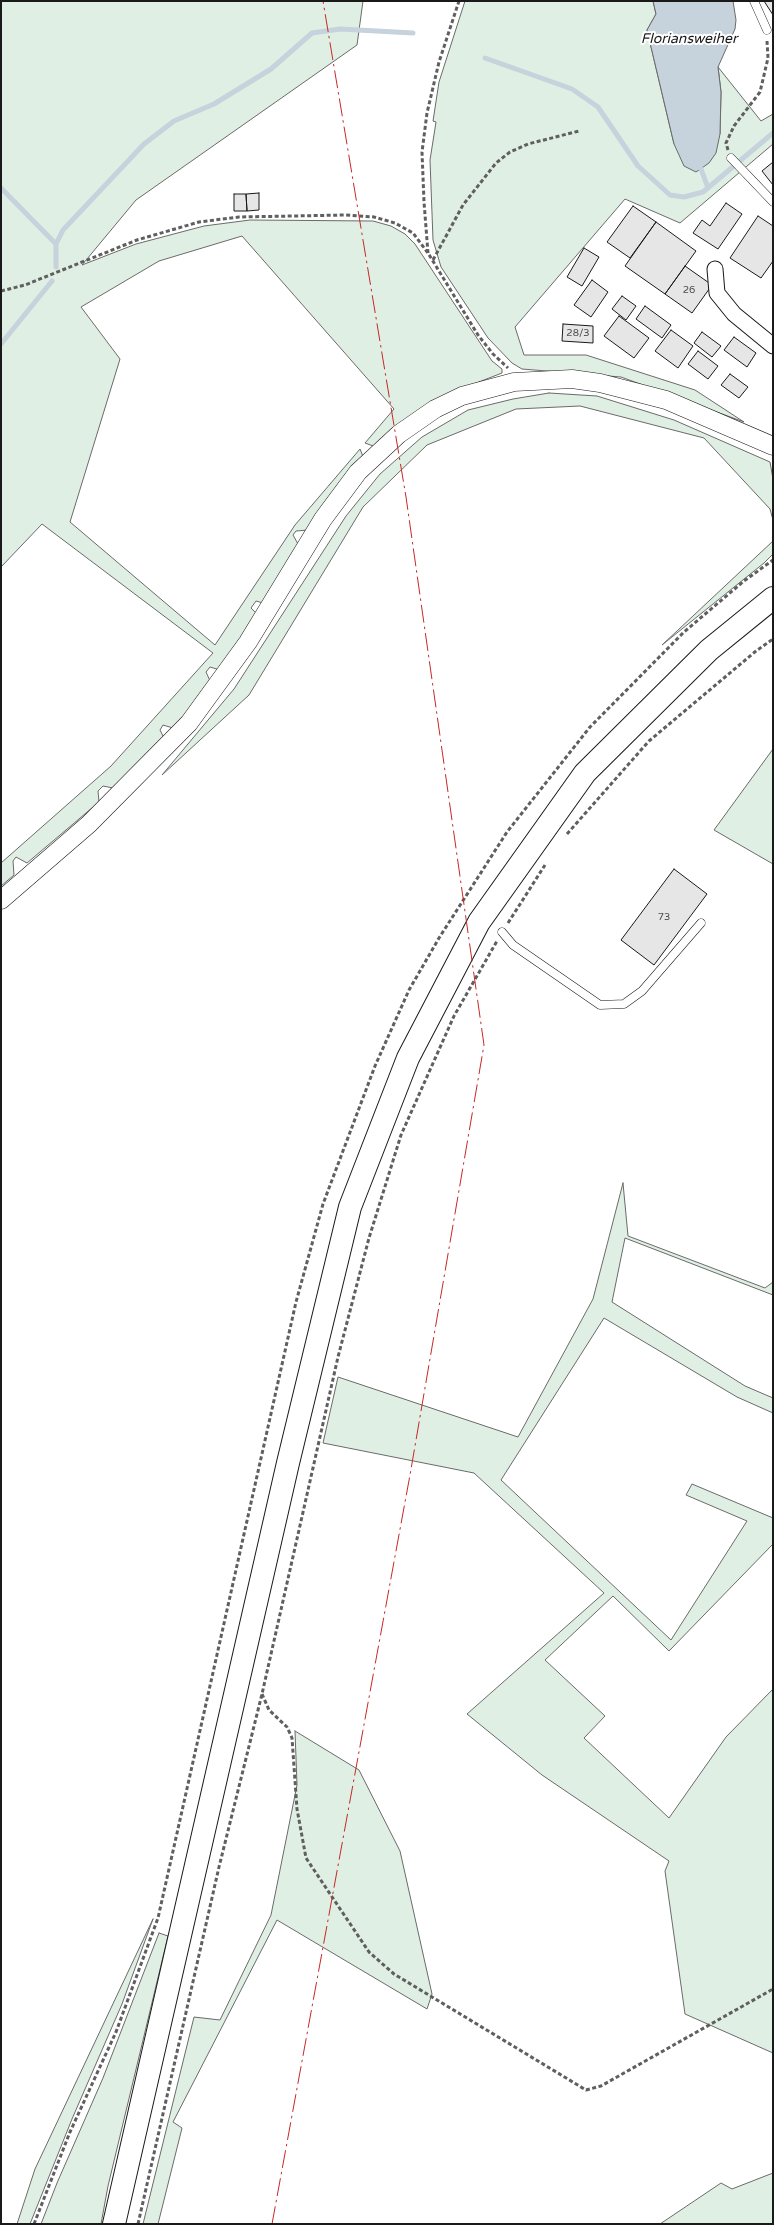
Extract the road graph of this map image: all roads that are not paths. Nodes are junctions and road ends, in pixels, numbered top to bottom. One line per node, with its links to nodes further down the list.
1 (754, 1): 2 (lane)
2 (767, 30)
3 (731, 158): 4 (lane)
4 (773, 202)
5 (715, 269): 6 (street)
6 (773, 346)
7 (773, 446): 9 (street)
8 (773, 598): 12 (main road)
9 (1, 900)
10 (701, 923): 11 (lane)
11 (502, 932)
12 (114, 2224)

